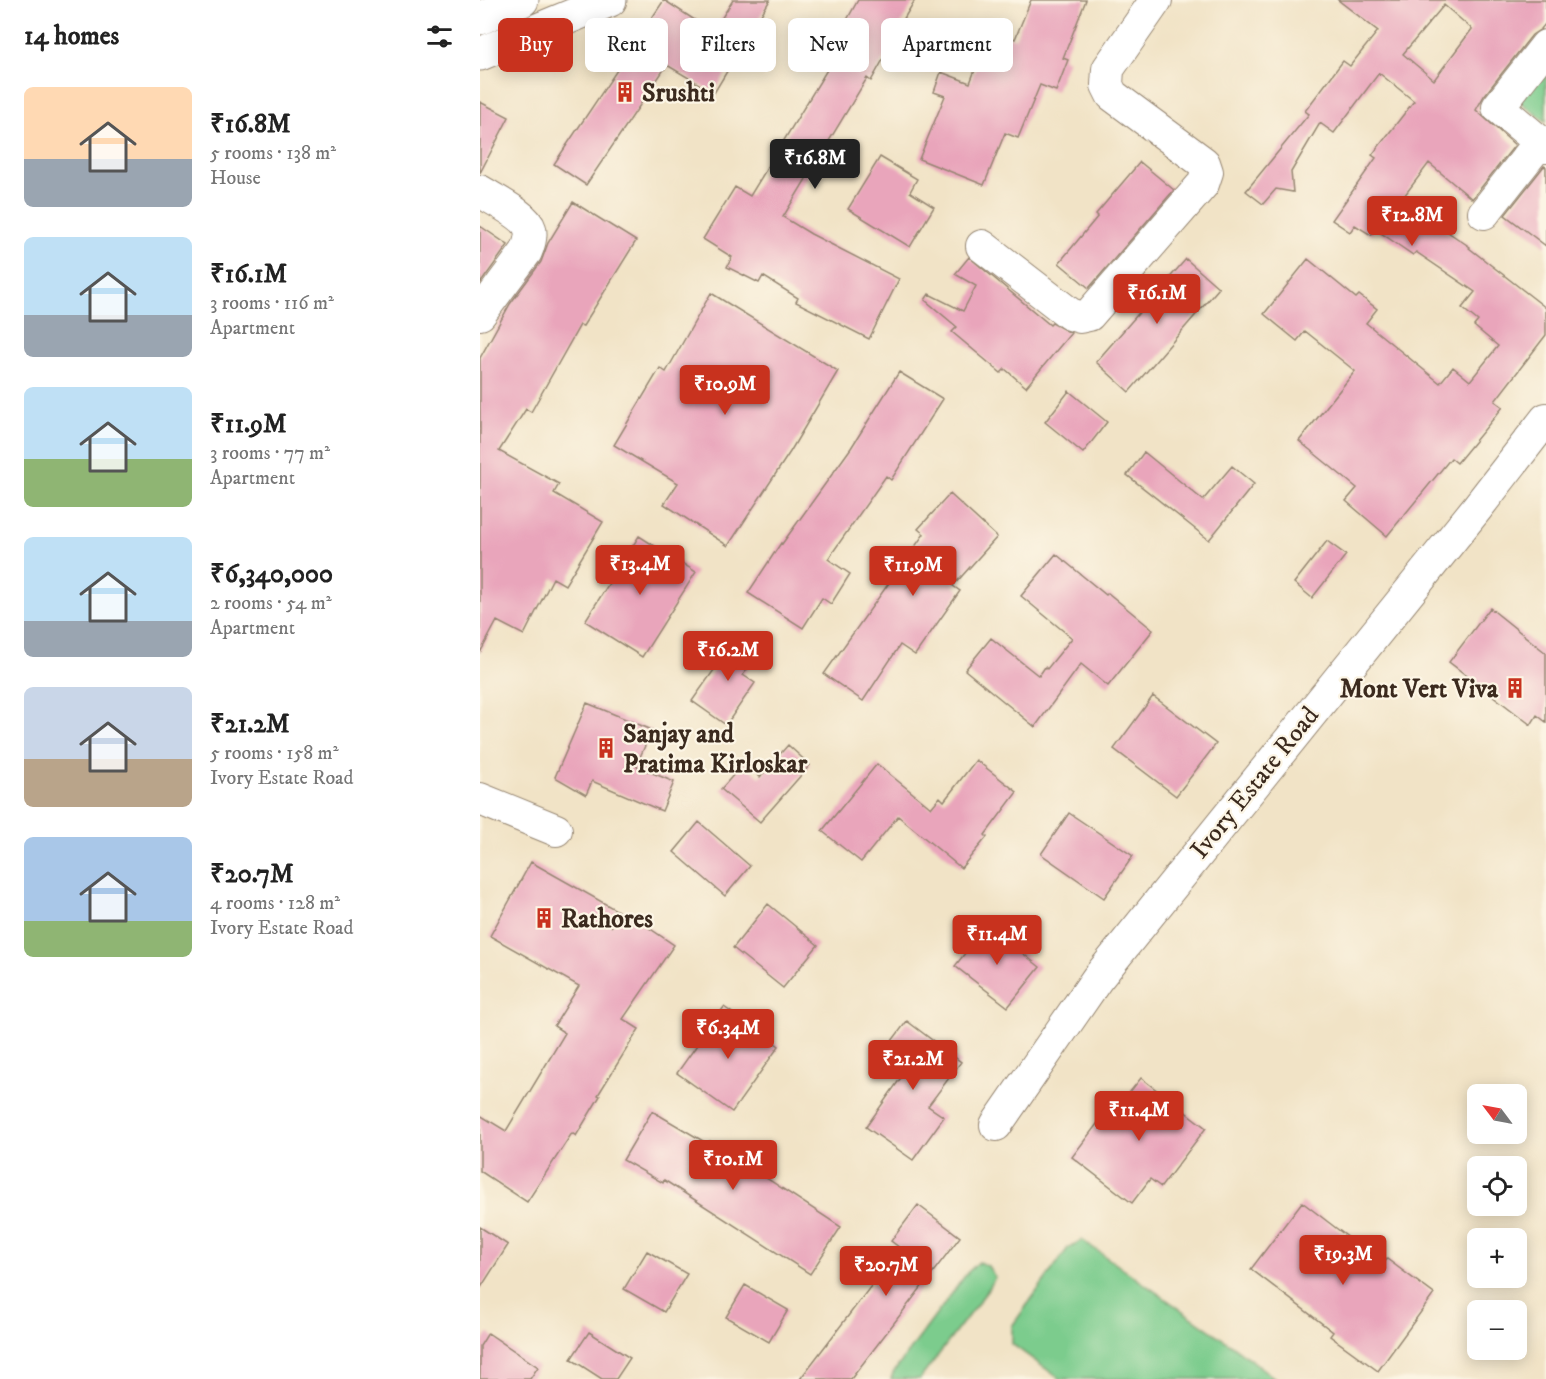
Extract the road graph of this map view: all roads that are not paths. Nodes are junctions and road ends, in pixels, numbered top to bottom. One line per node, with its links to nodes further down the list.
1 (522, 0): 4 (main road)
2 (610, 0): 6 (main road)
3 (1156, 0): 10 (street)
4 (480, 18)
5 (1546, 46): 7 (street)
6 (480, 54)
7 (1543, 144): 9 (street)
8 (480, 190): 11 (street)
9 (1484, 213)
10 (982, 246)
11 (480, 314)
12 (1546, 419): 15 (street, Ivory Estate Road)
13 (480, 799): 14 (street)
14 (556, 830)
15 (996, 1125)

